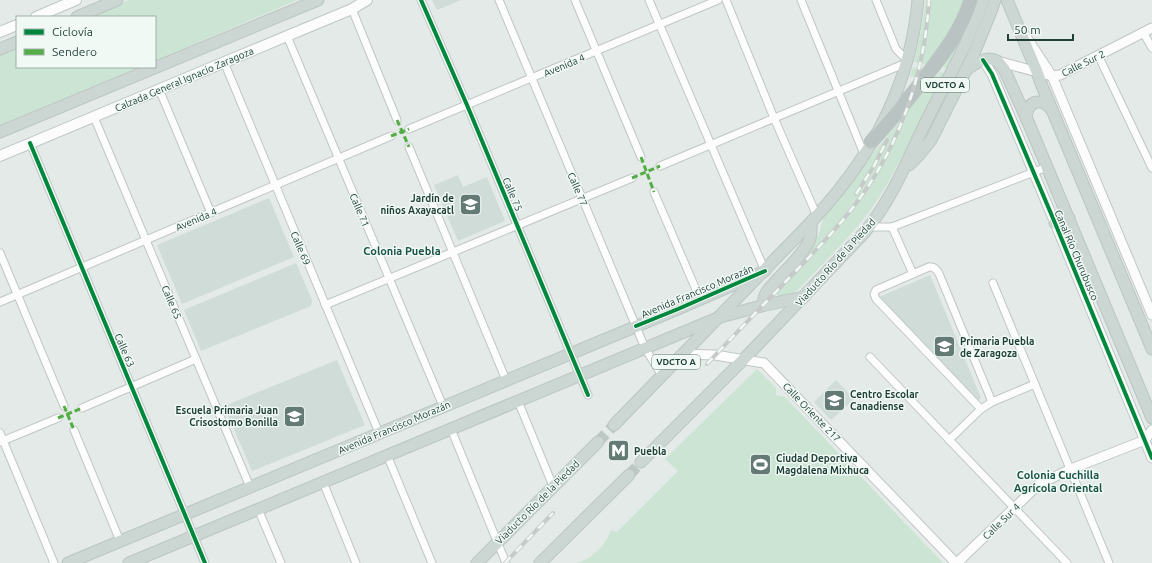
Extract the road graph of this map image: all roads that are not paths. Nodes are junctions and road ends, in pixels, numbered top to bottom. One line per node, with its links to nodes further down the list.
1 (76, 0): 19 (main road)
2 (117, 0): 20 (main road)
3 (318, 0): 36 (main road, Calzada General Ignacio Zaragoza)
4 (367, 0): 18 (main road, Calzada General Ignacio Zaragoza)
5 (421, 0): 44 (street, Calle 75)
6 (499, 0): 41 (street, Calle 77)
7 (575, 0): 30 (street)
8 (649, 0): 22 (street)
9 (718, 0): 22 (street, Avenida 4)
10 (726, 0): 47 (street)
11 (801, 0): 43 (street)
12 (876, 0): 33 (street)
13 (918, 0): 33 (main road, VDCTO A)
14 (971, 0): 53 (highway)
15 (983, 0): 64 (main road, Viaducto Río de la Piedad / VDCTO A)
16 (995, 0): 38 (main road)
17 (1007, 0): 21 (main road)
18 (352, 9): 26 (main road, Calzada General Ignacio Zaragoza); 49 (street)
19 (38, 16)
20 (79, 16)
21 (1016, 20): 39 (main road); 40 (street)
22 (660, 24): 30 (street, Avenida 4); 55 (street)
23 (16, 25): 25 (main road)
24 (1148, 30): 28 (street); 31 (street, Calle Sur 2)
25 (0, 32)
26 (287, 36): 34 (main road, Calzada General Ignacio Zaragoza); 60 (street, Calle 71)
27 (16, 42): 29 (main road)
28 (1152, 48)
29 (0, 49)
30 (596, 51): 41 (street, Avenida 4); 59 (street)
31 (1098, 55): 40 (street, Calle Sur 2); 63 (street)
32 (982, 60): 35 (main road, Calle Sur 2); 38 (main road); 65 (street, Canal Río Churubusco)
33 (907, 61): 43 (street); 53 (main road, VDCTO A)
34 (224, 62): 42 (main road, Calzada General Ignacio Zaragoza); 67 (street, Calle 69)
35 (998, 62): 39 (street, Calle Sur 2); 48 (main road, Canal Río Churubusco)
36 (156, 67)
37 (154, 68): 51 (main road, Calzada General Ignacio Zaragoza)
38 (966, 70): 64 (main road)
39 (1037, 72): 40 (street, Calle Sur 2); 45 (main road)
40 (1052, 76): 91 (street)
41 (532, 78): 44 (street, Avenida 4); 69 (street, Calle 77)
42 (159, 89): 46 (main road, Calzada General Ignacio Zaragoza); 70 (street)
43 (838, 91): 47 (street); 57 (street)
44 (467, 105): 50 (street, Avenida 4); 74 (street, Calle 75)
45 (1051, 108): 48 (main road); 95 (main road)
46 (94, 117): 54 (main road, Calzada General Ignacio Zaragoza); 77 (street, Calle 65)
47 (774, 118): 55 (street); 72 (street)
48 (1026, 118): 62 (main road, Canal Río Churubusco)
49 (397, 120)
50 (409, 129)
51 (0, 132)
52 (391, 136): 60 (street, Avenida 4)
53 (871, 142): 57 (main road, VDCTO A)
54 (30, 143): 58 (main road, Calzada General Ignacio Zaragoza); 80 (street, Calle 63)
55 (711, 145): 61 (street); 81 (street)
56 (409, 147): 78 (street)
57 (864, 154): 72 (main road, VDCTO A)
58 (0, 156)
59 (641, 157)
60 (338, 159): 67 (street, Avenida 4); 83 (street, Calle 71)
61 (660, 166)
62 (1047, 167): 65 (street); 71 (main road, Canal Río Churubusco)
63 (1152, 168)
64 (904, 169): 75 (main road, Viaducto Río de la Piedad / VDCTO A)
65 (1034, 172): 73 (street, Canal Río Churubusco); 76 (street)
66 (632, 178): 69 (street)
67 (275, 186): 70 (street, Avenida 4); 89 (street, Calle 69)
68 (654, 192): 87 (street)
69 (582, 198): 74 (street); 93 (street, Calle 77)
70 (211, 213): 77 (street, Avenida 4)
71 (1069, 218): 73 (main road); 114 (main road, Canal Río Churubusco)
72 (814, 219): 81 (main road, VDCTO A); 90 (main road)
73 (1055, 223): 122 (street, Canal Río Churubusco)
74 (518, 225): 78 (street); 96 (street, Calle 75)
75 (870, 227): 76 (street); 86 (main road, Viaducto Río de la Piedad / VDCTO A)
76 (892, 227): 82 (street)
77 (146, 240): 80 (street, Avenida 4); 99 (street, Calle 65)
78 (453, 252): 83 (street); 103 (street)
79 (0, 253): 85 (street)
80 (82, 267): 85 (street, Avenida 4); 105 (street, Calle 63)
81 (765, 271): 87 (main road, Avenida Francisco Morazán); 92 (main road, VDCTO A)
82 (913, 274): 108 (street); 112 (street)
83 (389, 279): 89 (street); 110 (street, Calle 71)
84 (993, 283): 104 (street)
85 (17, 295): 88 (street, Avenida 4); 109 (street)
86 (804, 297): 90 (main road); 100 (main road, Viaducto Río de la Piedad / VDCTO A)
87 (700, 299): 93 (main road, Avenida Francisco Morazán)
88 (0, 302)
89 (325, 305): 120 (street, Calle 69)
90 (765, 305): 92 (main road)
91 (1152, 315)
92 (720, 317): 94 (main road); 97 (main road, VDCTO A)
93 (636, 326): 94 (street, Calle 77); 96 (main road, Avenida Francisco Morazán)
94 (645, 348): 101 (main road); 102 (street, Calle 77)
95 (1152, 349)
96 (571, 353): 101 (street, Calle 75); 103 (main road, Avenida Francisco Morazán)
97 (683, 354): 100 (street, Calle Oriente 217); 102 (main road, VDCTO A)
98 (870, 356): 121 (street)
99 (196, 359): 105 (street); 132 (street, Calle 65)
100 (744, 359): 127 (main road, Viaducto Río de la Piedad / VDCTO A); 149 (street, Calle Oriente 217)
101 (580, 375): 106 (street, Calle 75); 107 (main road)
102 (662, 376): 115 (main road, VDCTO A)
103 (506, 380): 110 (main road, Avenida Francisco Morazán)
104 (1035, 384): 108 (street); 128 (street)
105 (132, 386): 111 (street); 135 (street, Calle 63)
106 (588, 394)
107 (518, 401): 116 (main road); 131 (street)
108 (992, 402): 112 (street)
109 (64, 406)
110 (443, 406): 120 (main road, Avenida Francisco Morazán)
111 (82, 408)
112 (981, 409): 121 (street)
113 (58, 418): 123 (street)
114 (1152, 418)
115 (614, 425)
116 (451, 429): 125 (main road); 138 (street)
117 (74, 430): 137 (street)
118 (1152, 430): 122 (street)
119 (0, 433): 123 (street)
120 (379, 433): 132 (main road, Avenida Francisco Morazán)
121 (949, 440): 133 (street)
122 (1145, 440): 126 (street, Canal Río Churubusco); 128 (street, Calle Sur 4)
123 (2, 442): 139 (street)
124 (598, 442): 131 (main road, Viaducto Río de la Piedad)
125 (388, 455): 130 (main road); 145 (street)
126 (1152, 458)
127 (641, 462)
128 (1071, 469): 133 (street, Calle Sur 4); 151 (street)
129 (629, 475): 148 (main road)
130 (323, 482): 134 (main road); 144 (street)
131 (553, 486): 138 (main road, Viaducto Río de la Piedad)
132 (250, 487): 135 (main road, Avenida Francisco Morazán)
133 (1014, 508): 149 (street, Calle Sur 4); 150 (street)
134 (258, 509): 136 (main road); 143 (street)
135 (185, 514): 136 (street, Calle 63); 137 (main road, Avenida Francisco Morazán)
136 (194, 536): 141 (main road); 142 (street, Calle 63)
137 (120, 541): 140 (main road, Avenida Francisco Morazán)
138 (498, 542): 146 (main road, Viaducto Río de la Piedad); 147 (street)
139 (54, 563)
140 (68, 563)
141 (129, 563)
142 (205, 563)
143 (281, 563)
144 (356, 563)
145 (432, 563)
146 (477, 563)
147 (506, 563)
148 (540, 563)
149 (957, 563)
150 (1067, 563)
151 (1109, 563)

